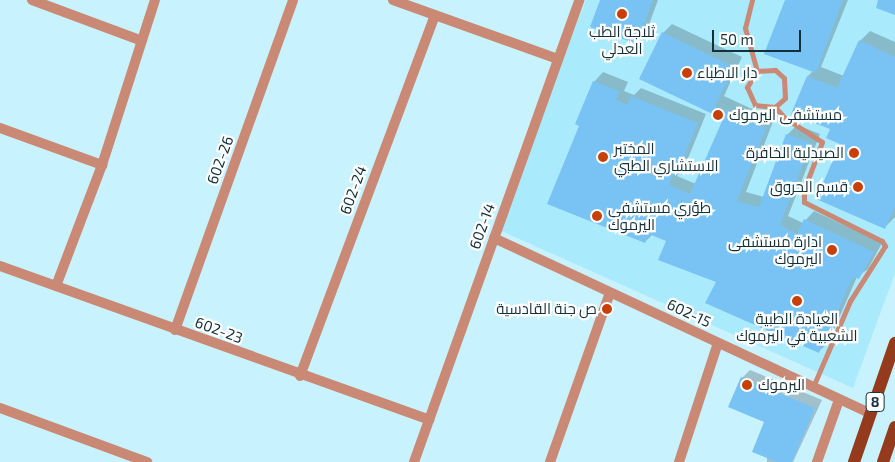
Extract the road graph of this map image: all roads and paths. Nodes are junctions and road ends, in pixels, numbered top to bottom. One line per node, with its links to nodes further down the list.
1 (32, 0): 8 (street)
2 (155, 0): 8 (street)
3 (293, 0): 18 (street, 602-26)
4 (393, 0): 7 (street)
5 (579, 0): 9 (street, 602-14)
6 (752, 0): 10 (lane)
7 (435, 15): 9 (street); 21 (street, 602-24)
8 (142, 41): 13 (street)
9 (558, 59): 14 (street, 602-14)
10 (757, 71): 11 (lane); 11 (lane)
11 (775, 107): 22 (lane)
12 (0, 128): 13 (street)
13 (102, 165): 16 (street)
14 (494, 238): 17 (street, 602-15); 26 (street, 602-14)
15 (0, 266): 16 (street, 602-23)
16 (56, 286): 18 (street, 602-23)
17 (610, 293): 20 (street, 602-15); 30 (street)
18 (175, 330): 21 (street, 602-23)
19 (895, 342): 25 (main road, 8)
20 (718, 343): 22 (street, 602-15); 31 (street)
21 (300, 376): 26 (street, 602-23)
22 (813, 388): 23 (street, 602-15)
23 (840, 400): 25 (street, 602-15); 32 (street)
24 (0, 408): 28 (street)
25 (871, 414): 33 (main road, 8)
26 (429, 420): 29 (street, 602-14)
27 (895, 427): 34 (main road, 8)
28 (147, 462)
29 (414, 462)
30 (550, 462)
31 (679, 462)
32 (817, 462)
33 (854, 462)
34 (883, 462)

